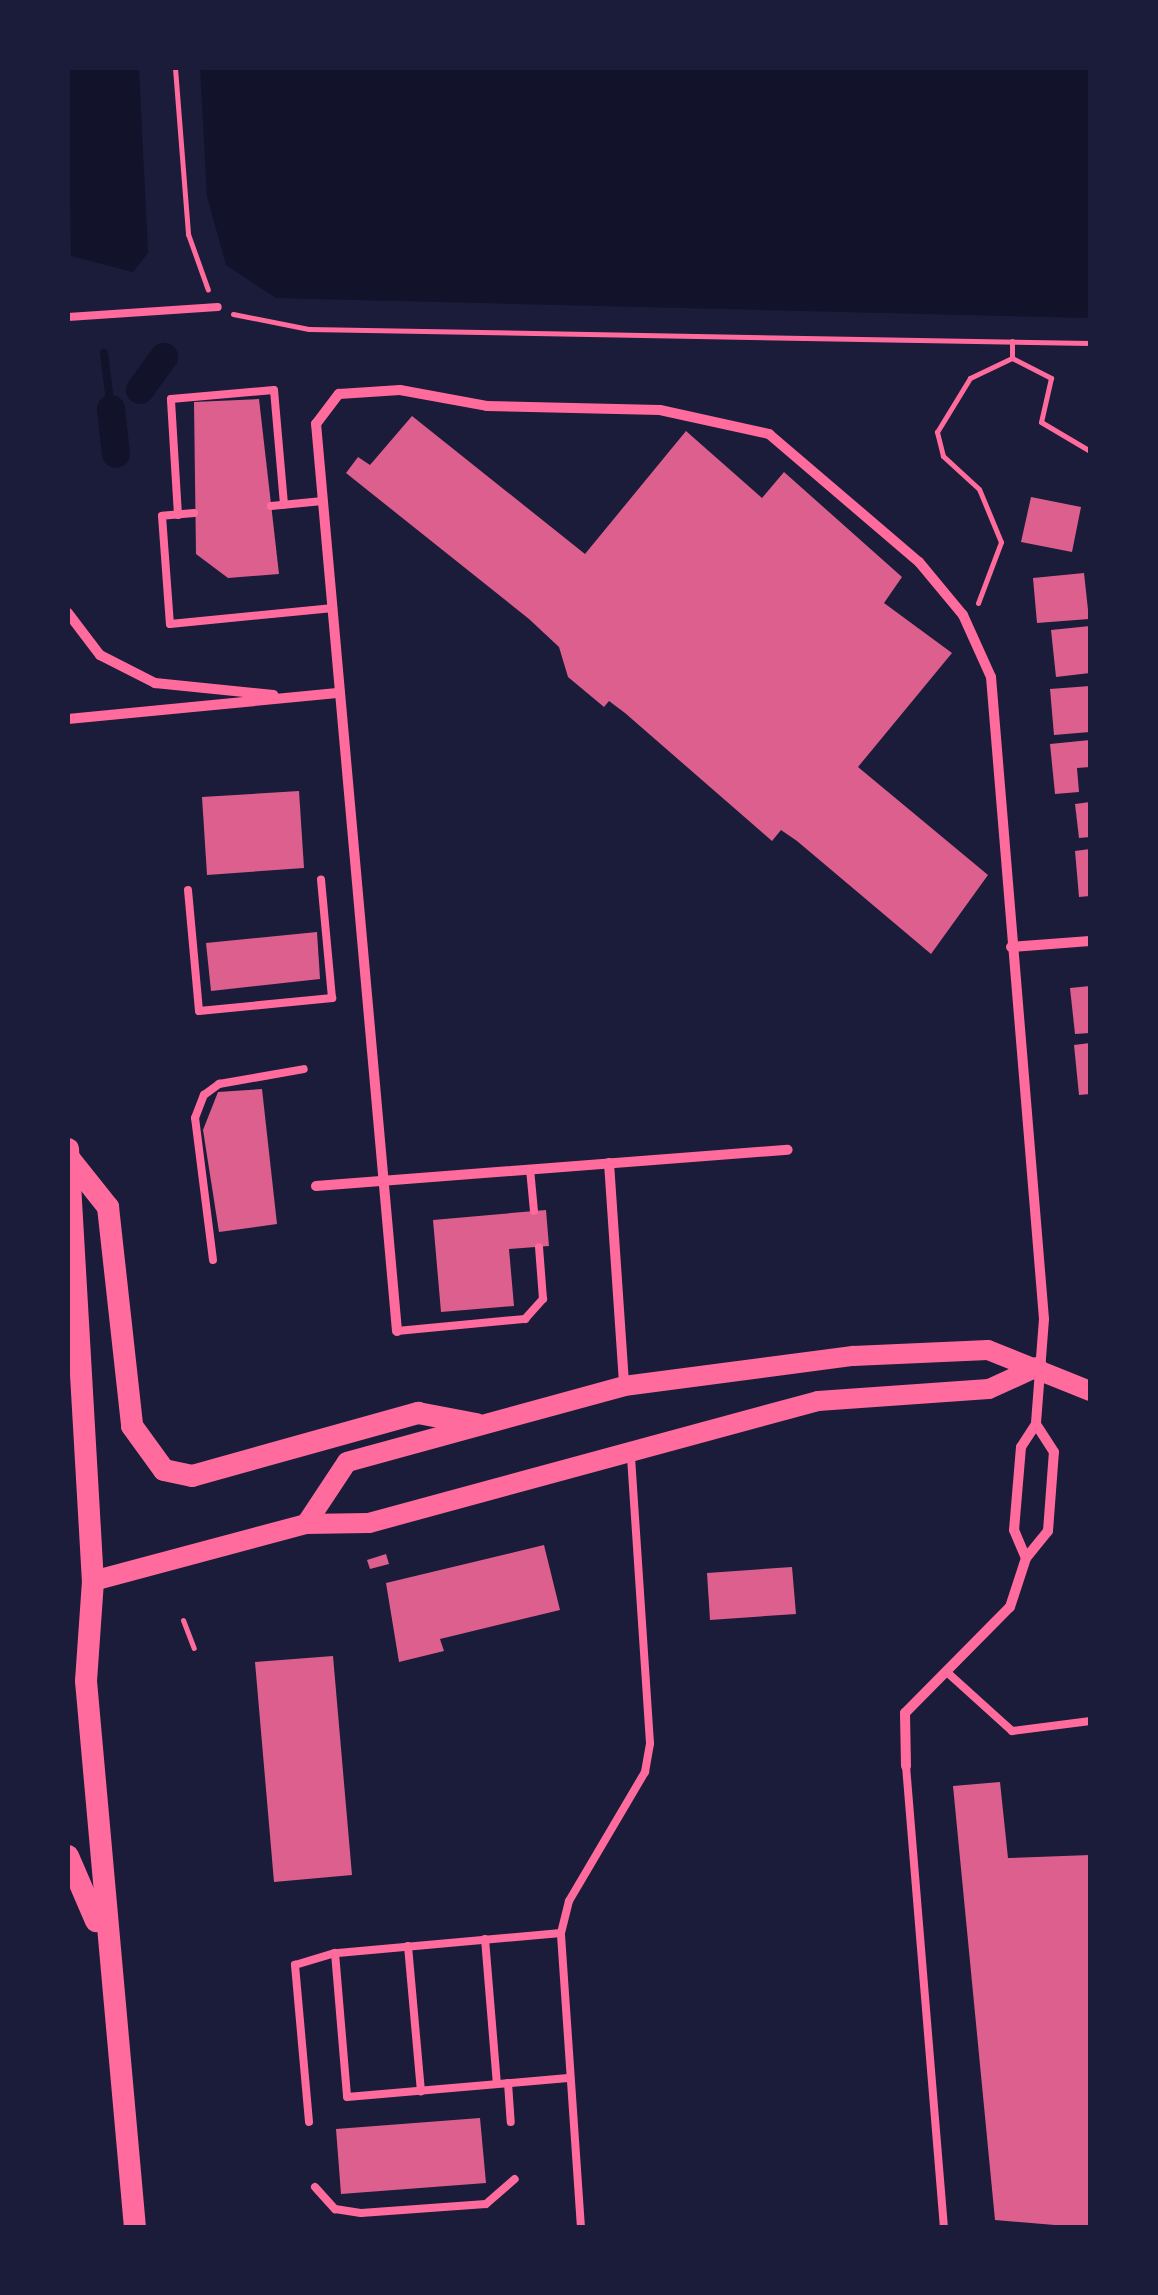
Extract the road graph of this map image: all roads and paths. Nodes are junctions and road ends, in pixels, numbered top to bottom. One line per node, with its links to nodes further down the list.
1 (175, 68): 2 (path)
2 (218, 307): 3 (lane); 4 (path)
3 (68, 317)
4 (1012, 341): 5 (path); 6 (path)
5 (1090, 343)
6 (1012, 358): 7 (path); 13 (path)
7 (1090, 451)
8 (323, 502): 9 (lane); 14 (street); 22 (street)
9 (284, 505): 10 (lane); 12 (lane)
10 (271, 506)
11 (194, 513): 12 (lane)
12 (178, 514): 14 (lane)
13 (978, 602)
14 (333, 608): 16 (street)
15 (68, 614): 17 (street)
16 (340, 693): 17 (street); 29 (street)
17 (294, 698): 18 (street)
18 (68, 719)
19 (321, 880): 20 (lane)
20 (188, 890)
21 (1090, 942): 22 (street)
22 (1011, 947): 35 (street)
23 (304, 1069): 33 (lane)
24 (68, 1149): 26 (main road)
25 (788, 1150): 27 (street)
26 (68, 1158): 38 (main road); 43 (main road)
27 (609, 1164): 28 (street); 36 (street)
28 (530, 1170): 29 (street); 31 (lane)
29 (382, 1180): 30 (street); 34 (street)
30 (316, 1186)
31 (534, 1211)
32 (539, 1247): 34 (lane)
33 (213, 1260)
34 (397, 1330)
35 (1037, 1366): 36 (main road); 37 (main road); 39 (street); 40 (main road)
36 (624, 1386): 38 (main road)
37 (1090, 1391)
38 (476, 1424): 41 (main road)
39 (1036, 1424): 42 (street); 42 (street)
40 (631, 1455): 41 (main road); 51 (lane)
41 (306, 1524): 43 (main road)
42 (1026, 1558): 47 (street)
43 (93, 1581): 44 (main road); 54 (main road)
44 (68, 1584)
45 (183, 1620): 46 (path)
46 (194, 1648)
47 (949, 1674): 48 (lane); 49 (street)
48 (1090, 1721)
49 (906, 1766): 66 (lane)
50 (68, 1856): 54 (main road)
51 (562, 1933): 52 (lane); 56 (lane)
52 (485, 1940): 53 (lane); 58 (lane)
53 (408, 1946): 55 (lane); 59 (lane)
54 (106, 1950): 64 (main road)
55 (335, 1953): 59 (lane); 60 (lane)
56 (568, 2078): 57 (lane); 65 (lane)
57 (508, 2083): 58 (lane); 61 (lane)
58 (497, 2084): 59 (lane)
59 (421, 2091)
60 (310, 2122)
61 (511, 2122)
62 (515, 2180): 63 (lane)
63 (314, 2187)
64 (136, 2228)
65 (581, 2228)
66 (944, 2228)

